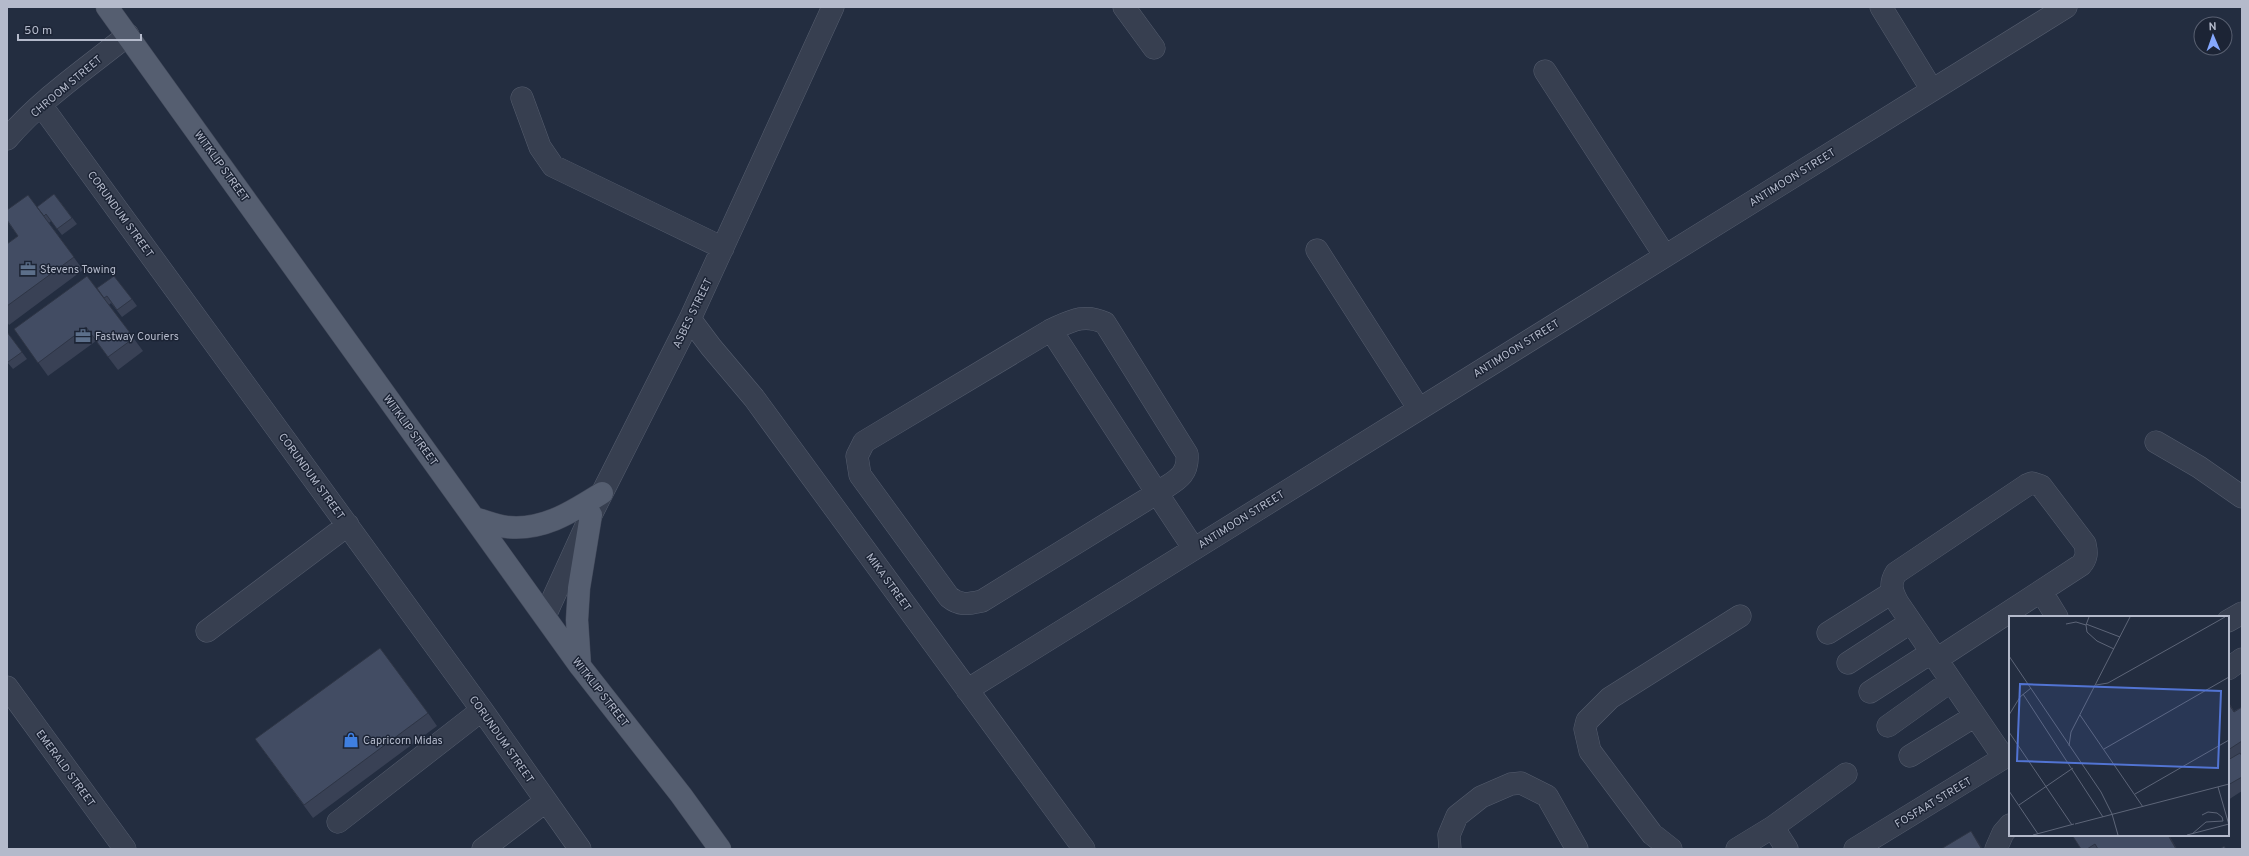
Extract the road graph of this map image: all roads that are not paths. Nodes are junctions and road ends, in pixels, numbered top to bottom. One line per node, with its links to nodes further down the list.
1 (107, 7): 6 (main road, WITKLIP STREET)
2 (833, 7): 13 (street, ASBES STREET)
3 (1124, 7): 7 (street)
4 (1881, 7): 9 (street)
5 (2066, 7): 9 (street, ANTIMOON STREET)
6 (128, 35): 11 (street, CHROOM STREET); 24 (main road, WITKLIP STREET)
7 (1154, 48)
8 (1545, 71): 15 (street)
9 (1932, 90): 15 (street, ANTIMOON STREET)
10 (522, 98): 13 (street)
11 (41, 105): 12 (street, CHROOM STREET); 25 (street, CORUNDUM STREET)
12 (7, 139)
13 (723, 248): 16 (street, ASBES STREET)
14 (1317, 250): 18 (street)
15 (1665, 256): 18 (street, ANTIMOON STREET)
16 (690, 319): 20 (street, ASBES STREET); 44 (street, MIKA STREET)
17 (1051, 330): 21 (street); 21 (street); 21 (street)
18 (1419, 409): 26 (street, ANTIMOON STREET)
19 (2156, 442): 22 (street)
20 (602, 493): 23 (street, ASBES STREET); 24 (main road)
21 (1157, 493): 26 (street)
22 (2242, 497)
23 (591, 515): 30 (street, ASBES STREET); 40 (main road)
24 (474, 518): 30 (main road, WITKLIP STREET)
25 (348, 526): 35 (street); 46 (street, CORUNDUM STREET)
26 (1194, 549): 44 (street, ANTIMOON STREET)
27 (2041, 591): 28 (street); 32 (street); 37 (street)
28 (1892, 592): 34 (street); 36 (street)
29 (2242, 613): 33 (street)
30 (545, 616): 40 (main road, WITKLIP STREET)
31 (1740, 616): 63 (street)
32 (2057, 616)
33 (2229, 620)
34 (1911, 622): 37 (street); 39 (street)
35 (207, 630)
36 (1828, 633)
37 (1934, 655): 42 (street); 45 (street)
38 (2242, 659): 41 (street)
39 (1848, 663)
40 (580, 666): 59 (main road, WITKLIP STREET)
41 (2229, 668)
42 (1951, 681): 47 (street); 48 (street)
43 (7, 687): 56 (street, EMERALD STREET)
44 (967, 690): 60 (street, MIKA STREET)
45 (1870, 692)
46 (482, 710): 52 (street, CORUNDUM STREET); 53 (street)
47 (1975, 716): 49 (street); 50 (street)
48 (1888, 726)
49 (1910, 756)
50 (2007, 756): 66 (street, FOSFAAT STREET)
51 (1846, 774): 55 (street)
52 (546, 801): 57 (street); 58 (street, CORUNDUM STREET)
53 (338, 822)
54 (2009, 826): 67 (street)
55 (1773, 827): 64 (street); 65 (street)
56 (125, 849)
57 (483, 849)
58 (580, 849)
59 (720, 849)
60 (1084, 849)
61 (1450, 849): 62 (street)
62 (1577, 849)
63 (1671, 849)
64 (1737, 849)
65 (1788, 849)
66 (1855, 849)
67 (1996, 849)

